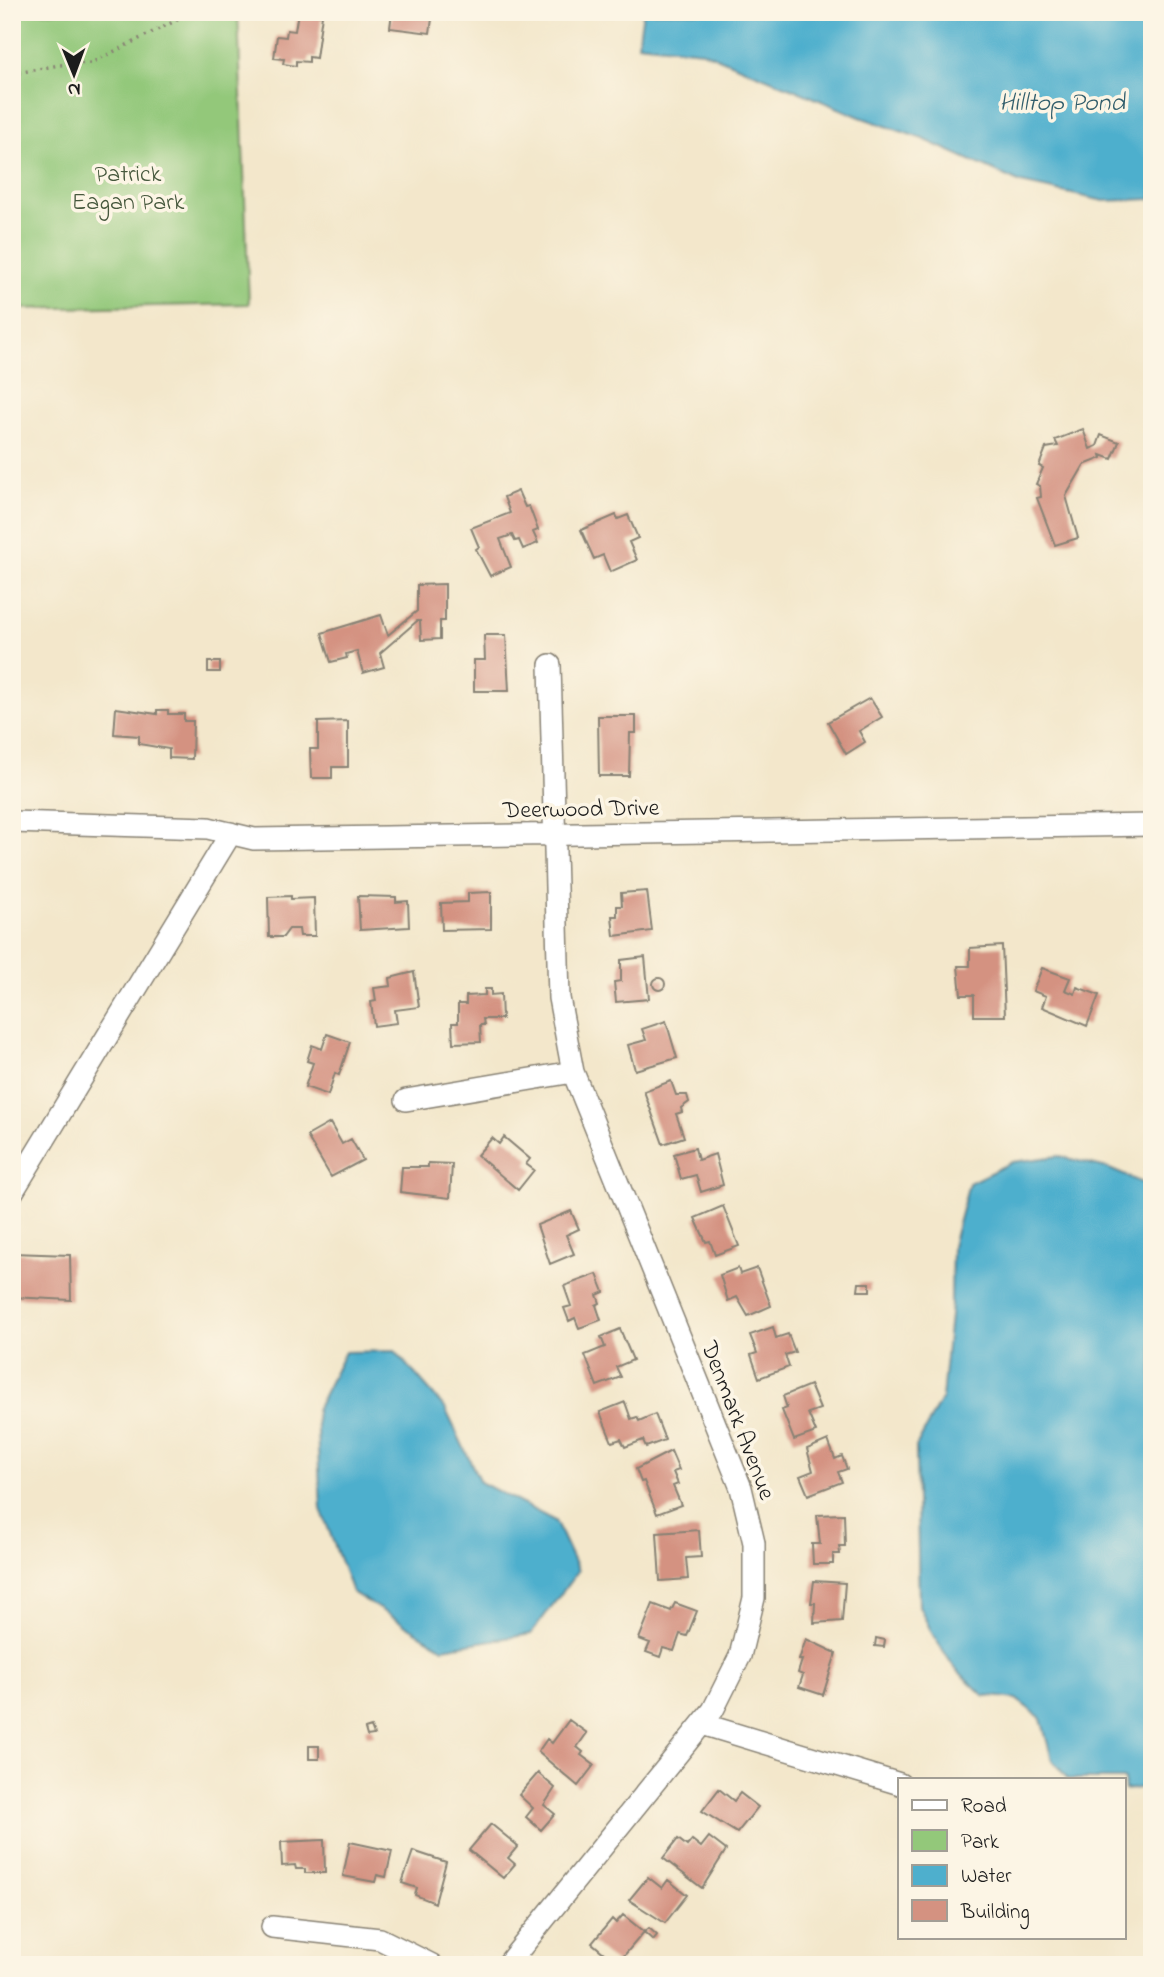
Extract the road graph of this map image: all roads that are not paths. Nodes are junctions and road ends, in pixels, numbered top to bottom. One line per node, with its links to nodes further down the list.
1 (550, 665): 5 (street, Denmark Avenue)
2 (12, 822): 4 (street, Deerwood Drive)
3 (1152, 825): 5 (street, Deerwood Drive)
4 (231, 833): 5 (street, Deerwood Drive); 8 (street)
5 (554, 835): 6 (street, Denmark Avenue)
6 (573, 1072): 7 (street); 9 (street, Denmark Avenue)
7 (406, 1100)
8 (12, 1193)
9 (702, 1724): 10 (street); 13 (street, Denmark Avenue)
10 (898, 1782)
11 (272, 1927): 12 (street)
12 (432, 1965)
13 (507, 1965)

